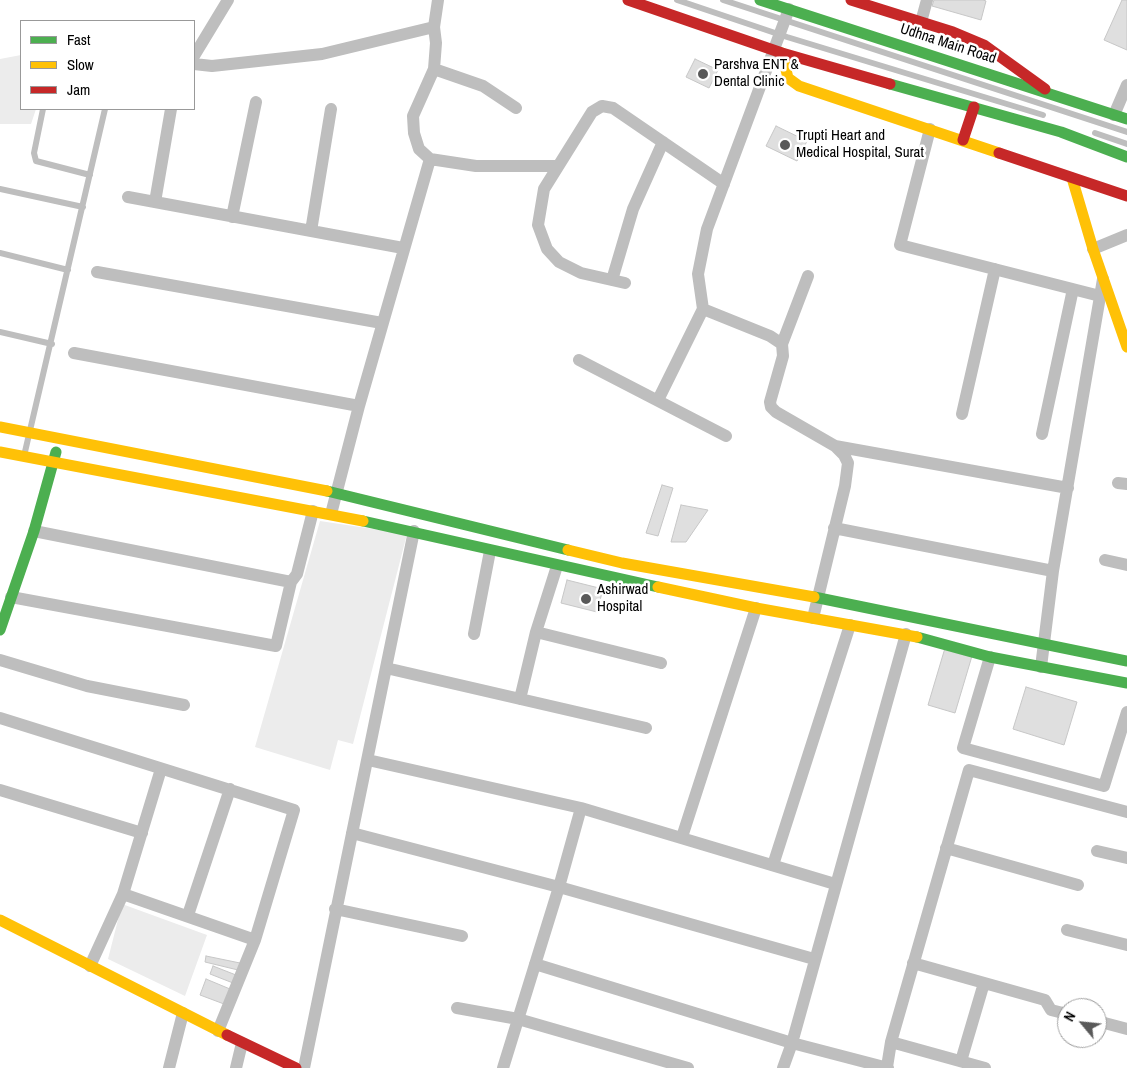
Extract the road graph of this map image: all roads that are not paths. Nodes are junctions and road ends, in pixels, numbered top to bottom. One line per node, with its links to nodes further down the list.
1 (228, 0): 14 (street)
2 (438, 0): 11 (street)
3 (628, 0): 13 (main road)
4 (677, 0): 12 (lane)
5 (723, 0): 9 (lane)
6 (760, 0): 9 (main road, Udhna Main Road)
7 (851, 0): 10 (main road)
8 (927, 0): 10 (street)
9 (788, 15): 12 (street); 18 (main road, Udhna Main Road); 31 (lane)
10 (921, 22): 18 (main road)
11 (434, 27): 15 (street); 16 (street)
12 (779, 35): 13 (street); 27 (lane)
13 (778, 51): 21 (main road); 29 (main road); 40 (street)
14 (195, 54)
15 (195, 64)
16 (434, 69): 20 (street); 36 (street)
17 (1127, 85): 26 (street)
18 (1049, 92): 26 (main road, Udhna Main Road)
19 (256, 102): 46 (street)
20 (516, 108)
21 (974, 108): 32 (main road); 35 (main road)
22 (331, 109): 47 (street)
23 (42, 110): 38 (lane)
24 (105, 110): 38 (lane)
25 (171, 110): 44 (street)
26 (1114, 115): 28 (main road, Udhna Main Road)
27 (1047, 117)
28 (1127, 119)
29 (930, 129): 32 (main road); 52 (street)
30 (1085, 129): 34 (lane)
31 (1127, 132)
32 (963, 140): 39 (main road)
33 (663, 142): 37 (street); 40 (street); 57 (street)
34 (1127, 144)
35 (1127, 157)
36 (430, 159): 37 (street); 49 (street)
37 (557, 166): 57 (street)
38 (90, 175): 45 (lane)
39 (1072, 178): 42 (main road); 50 (main road)
40 (724, 184): 61 (street)
41 (0, 189): 45 (lane)
42 (1127, 196)
43 (128, 197): 44 (street)
44 (155, 202): 46 (street)
45 (83, 207): 53 (lane)
46 (232, 216): 47 (street)
47 (311, 231): 49 (street)
48 (1127, 235): 50 (street)
49 (403, 248): 62 (street)
50 (1093, 249): 56 (main road)
51 (0, 253): 53 (lane)
52 (995, 269): 59 (street); 71 (street)
53 (68, 270): 64 (lane)
54 (97, 272): 62 (street)
55 (808, 276): 65 (street)
56 (1103, 278): 60 (street); 66 (main road)
57 (612, 280): 58 (street)
58 (625, 283)
59 (1073, 289): 60 (street); 74 (street)
60 (1100, 296): 81 (street)
61 (704, 309): 65 (street); 69 (street)
62 (382, 323): 70 (street)
63 (0, 332): 64 (lane)
64 (52, 344): 73 (lane)
65 (782, 344): 77 (street)
66 (1127, 347)
67 (74, 353): 70 (street)
68 (579, 360): 69 (street)
69 (658, 400): 75 (street)
70 (359, 406): 82 (street)
71 (962, 414)
72 (0, 427): 73 (main road)
73 (29, 434): 76 (main road); 79 (lane)
74 (1042, 434)
75 (726, 436)
76 (58, 439): 80 (main road); 82 (main road)
77 (835, 446): 81 (street); 85 (street)
78 (0, 452): 79 (main road)
79 (24, 458): 80 (main road)
80 (54, 462): 83 (main road); 86 (main road)
81 (1068, 488): 92 (street)
82 (337, 493): 84 (street); 95 (main road)
83 (313, 511): 84 (main road); 93 (street)
84 (331, 514): 87 (main road)
85 (834, 528): 92 (street); 95 (street)
86 (34, 531): 93 (street); 94 (main road)
87 (414, 531): 88 (main road); 109 (street)
88 (490, 552): 91 (main road); 101 (street)
89 (1105, 560): 90 (street)
90 (1127, 565)
91 (557, 566): 96 (main road); 100 (street)
92 (1054, 572): 103 (street)
93 (291, 582): 94 (street)
94 (11, 597): 99 (main road)
95 (818, 598): 97 (street); 103 (main road)
96 (756, 608): 97 (main road); 124 (street)
97 (813, 618): 98 (main road)
98 (850, 625): 102 (main road); 128 (street)
99 (0, 630)
100 (536, 632): 107 (street); 111 (street)
101 (474, 634)
102 (906, 634): 104 (main road); 129 (street)
103 (1044, 644): 106 (main road); 108 (street)
104 (990, 656): 108 (main road); 113 (street)
105 (0, 660): 112 (street)
106 (1127, 660)
107 (661, 663)
108 (1041, 667): 110 (main road)
109 (386, 668): 111 (street); 116 (street)
110 (1127, 683)
111 (520, 699): 115 (street)
112 (184, 705)
113 (1127, 712)
114 (0, 718): 117 (street)
115 (646, 728)
116 (368, 760): 120 (street); 123 (street)
117 (161, 769): 118 (street); 122 (street)
118 (230, 789): 134 (street); 138 (street)
119 (0, 790): 122 (street)
120 (581, 808): 124 (street); 131 (street)
121 (1127, 812): 125 (street)
122 (142, 833): 132 (street)
123 (352, 833): 131 (street); 133 (street)
124 (682, 837): 128 (street)
125 (946, 848): 130 (street); 141 (street)
126 (1097, 851): 127 (street)
127 (1127, 858)
128 (773, 865): 129 (street)
129 (835, 884): 140 (street)
130 (1078, 885)
131 (559, 887): 140 (street); 142 (street)
132 (123, 894): 134 (street); 143 (street)
133 (335, 909): 137 (street); 160 (street)
134 (188, 916): 138 (street)
135 (0, 920): 143 (main road)
136 (1067, 930): 139 (street)
137 (462, 936)
138 (255, 940): 151 (street)
139 (1127, 945)
140 (814, 959): 154 (street)
141 (913, 963): 144 (street); 152 (street)
142 (535, 964): 148 (street); 154 (street)
143 (90, 966): 147 (main road)
144 (984, 983): 146 (street); 155 (street)
145 (457, 1008): 148 (street)
146 (1057, 1012)
147 (183, 1013): 151 (main road); 157 (street)
148 (518, 1019): 161 (street); 162 (street)
149 (1107, 1024): 150 (street)
150 (1127, 1029)
151 (218, 1030): 153 (main road)
152 (891, 1042): 156 (street); 164 (street)
153 (242, 1043): 158 (street); 159 (main road)
154 (792, 1043): 163 (street); 164 (street)
155 (961, 1061): 156 (street); 165 (street)
156 (944, 1063)
157 (168, 1068)
158 (236, 1068)
159 (294, 1068)
160 (304, 1068)
161 (503, 1068)
162 (688, 1068)
163 (783, 1068)
164 (888, 1068)
165 (985, 1068)

